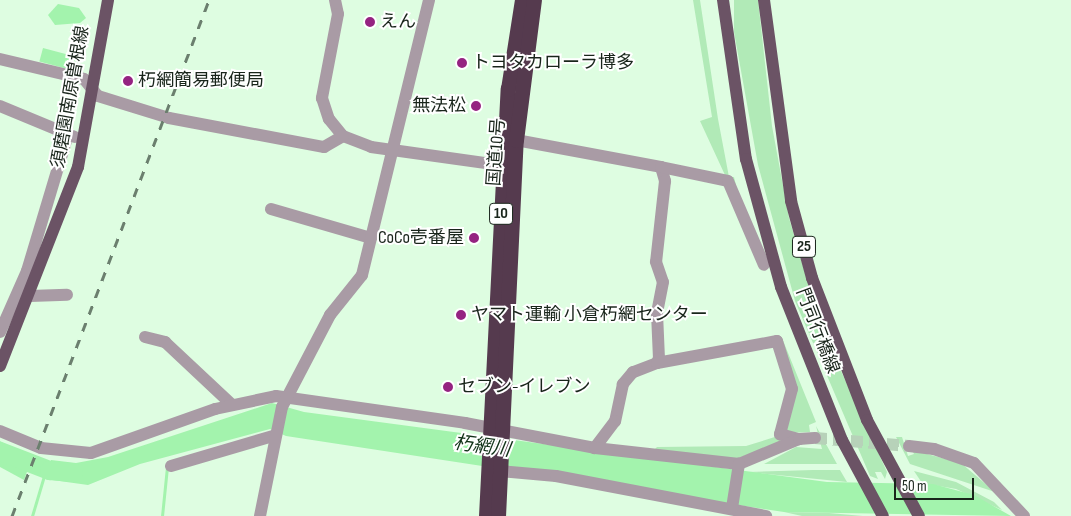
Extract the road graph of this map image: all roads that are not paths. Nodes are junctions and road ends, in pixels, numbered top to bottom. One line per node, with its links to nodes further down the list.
1 (108, 0): 11 (main road, 須磨園南原曽根線)
2 (336, 0): 9 (street)
3 (345, 0): 9 (street)
4 (429, 0): 17 (street)
5 (522, 0): 18 (highway, 国道10号 / 10)
6 (534, 0): 15 (highway, 国道10号 / 10)
7 (723, 0): 47 (main road, 門司行橋線 / 25)
8 (764, 0): 48 (main road, 門司行橋線 / 25)
9 (338, 14): 14 (street)
10 (0, 59): 11 (street)
11 (92, 87): 14 (street); 16 (main road, 須磨園南原曽根線)
12 (0, 106): 13 (street)
13 (68, 134): 16 (street); 25 (street)
14 (343, 136): 17 (street)
15 (516, 140): 18 (highway, 国道10号 / 10); 19 (street)
16 (84, 141): 24 (main road, 須磨園南原曽根線)
17 (391, 150): 18 (street); 21 (street)
18 (508, 166): 32 (highway, 国道10号 / 10)
19 (661, 167): 22 (street); 28 (street)
20 (271, 209): 21 (street)
21 (371, 238): 30 (street)
22 (764, 265)
23 (67, 295): 24 (street)
24 (30, 296): 27 (main road, 須磨園南原曽根線)
25 (0, 332)
26 (145, 337): 31 (street)
27 (3, 349): 29 (main road, 須磨園南原曽根線)
28 (657, 363): 36 (street); 38 (street)
29 (0, 366)
30 (284, 402): 31 (street); 32 (street); 34 (street)
31 (232, 405): 33 (street)
32 (496, 430): 38 (street); 41 (highway, 国道10号 / 10)
33 (0, 431)
34 (276, 435): 39 (street); 43 (street)
35 (815, 438): 36 (street)
36 (800, 439): 40 (street)
37 (909, 446): 49 (street)
38 (594, 448): 40 (street)
39 (171, 466)
40 (738, 470): 42 (street)
41 (494, 471): 42 (street); 44 (highway, 国道10号 / 10); 45 (highway, 国道10号 / 10)
42 (733, 505): 46 (street)
43 (260, 516)
44 (486, 516)
45 (498, 516)
46 (766, 516)
47 (883, 516)
48 (919, 516)
49 (1024, 516)

